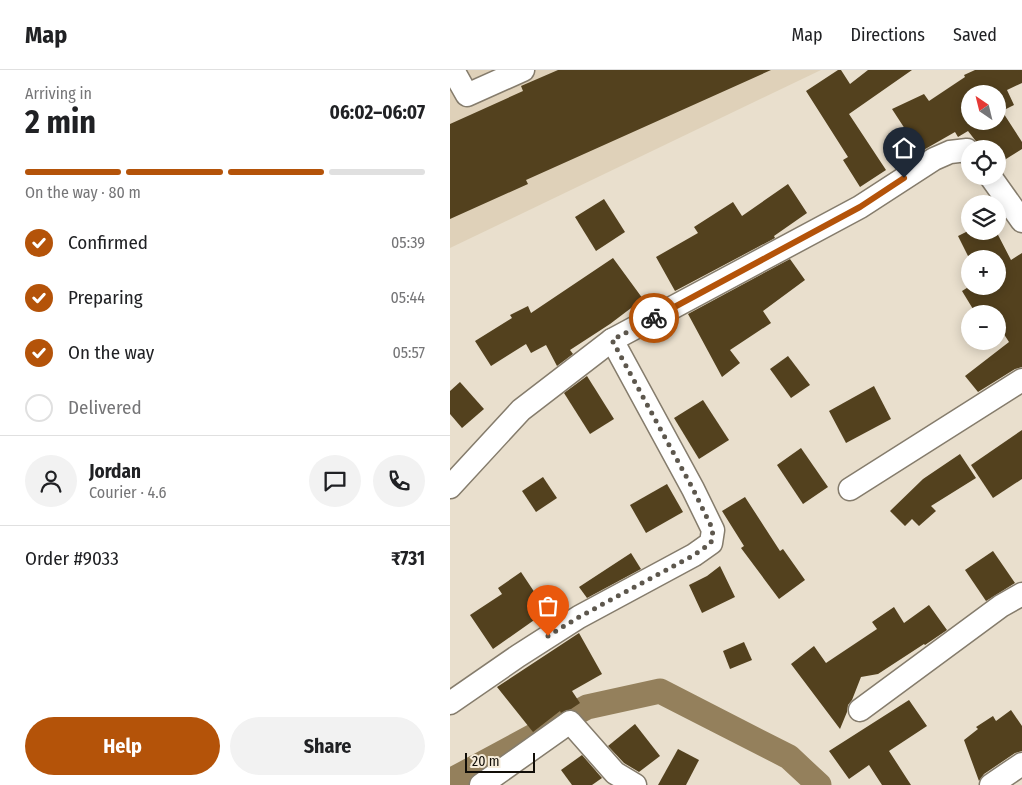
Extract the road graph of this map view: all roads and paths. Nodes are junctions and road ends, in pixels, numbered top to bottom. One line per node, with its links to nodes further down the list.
1 (454, 70): 3 (street)
2 (523, 70): 3 (street)
3 (458, 99)
4 (961, 151): 7 (street)
5 (996, 185): 6 (street)
6 (1022, 221)
7 (612, 340): 9 (street); 12 (street)
8 (1022, 380): 10 (street)
9 (450, 487)
10 (850, 489)
11 (1022, 594): 13 (street)
12 (450, 703)
13 (860, 710)
14 (1022, 764): 17 (street)
15 (482, 785): 16 (street)
16 (635, 785)
17 (991, 785)

